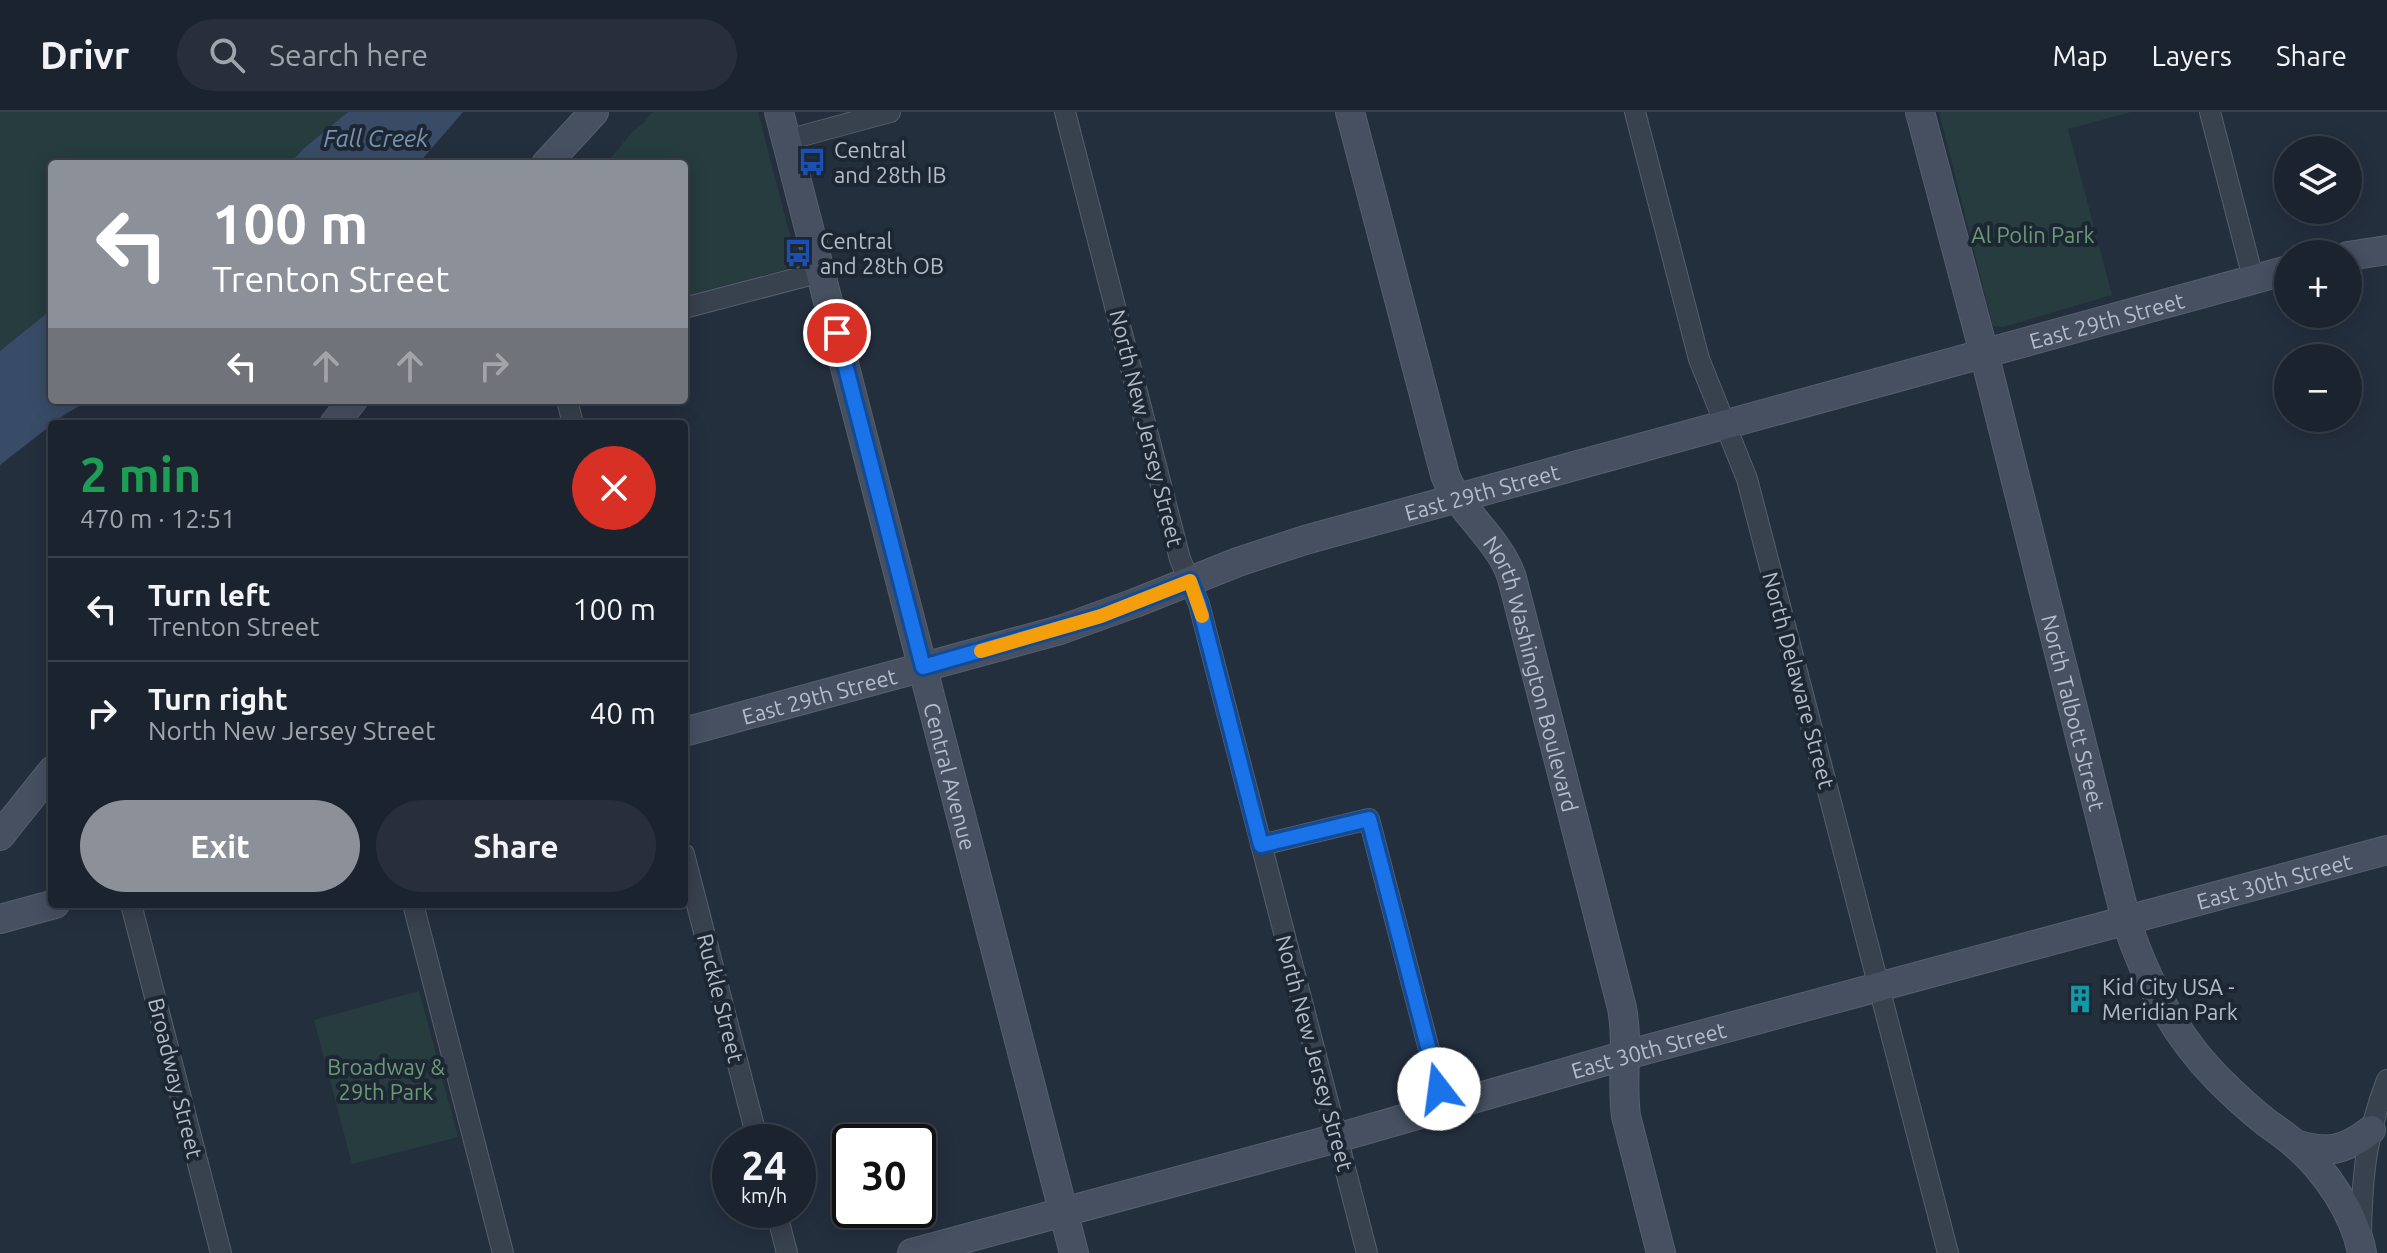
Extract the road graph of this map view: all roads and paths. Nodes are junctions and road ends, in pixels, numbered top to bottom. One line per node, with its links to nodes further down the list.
1 (594, 112): 10 (main road)
2 (779, 112): 9 (main road, Central Avenue)
3 (890, 112): 9 (street)
4 (1065, 112): 22 (street, North New Jersey Street)
5 (1350, 112): 21 (main road, North Washington Boulevard)
6 (1635, 112): 20 (street, North Delaware Street)
7 (1920, 112): 17 (main road, North Talbott Street)
8 (2210, 112): 15 (street)
9 (787, 140): 13 (main road, Central Avenue)
10 (550, 160)
11 (2387, 250): 12 (main road)
12 (2362, 254)
13 (821, 272): 16 (street); 23 (main road, Central Avenue)
14 (2274, 273): 15 (main road, East 29th Street)
15 (2253, 278): 17 (main road, East 29th Street)
16 (688, 307)
17 (1984, 353): 20 (main road, East 29th Street); 34 (main road, North Talbott Street)
18 (350, 404): 19 (main road)
19 (337, 420)
20 (1725, 423): 21 (main road, East 29th Street); 35 (street, North Delaware Street)
21 (1457, 498): 22 (main road, East 29th Street); 36 (main road, North Washington Boulevard)
22 (1190, 581): 23 (main road, East 29th Street); 27 (street, North New Jersey Street)
23 (923, 667): 24 (main road, East 29th Street); 43 (main road, Central Avenue)
24 (688, 731)
25 (48, 776): 26 (main road)
26 (0, 836)
27 (1261, 845): 38 (street); 41 (street, North New Jersey Street)
28 (2387, 850): 34 (main road, East 30th Street)
29 (688, 870): 39 (street, Ruckle Street)
30 (48, 906): 33 (main road)
31 (132, 908): 46 (street, Broadway Street)
32 (414, 908): 47 (street)
33 (0, 919)
34 (2126, 920): 35 (main road, East 30th Street); 42 (main road, North Talbott Street)
35 (1879, 988): 36 (main road, East 30th Street); 53 (street, North Delaware Street)
36 (1626, 1055): 38 (main road, East 30th Street); 52 (main road, North Washington Boulevard)
37 (2387, 1080): 40 (street)
38 (1444, 1107): 41 (main road, East 30th Street)
39 (753, 1124)
40 (2371, 1130): 42 (main road); 45 (street)
41 (1337, 1138): 43 (main road, East 30th Street); 51 (street, North New Jersey Street)
42 (2295, 1144): 45 (main road, North Talbott Street)
43 (1064, 1213): 49 (main road, East 30th Street); 50 (main road, Central Avenue)
44 (781, 1228): 48 (street)
45 (2361, 1248)
46 (221, 1253)
47 (503, 1253)
48 (787, 1253)
49 (912, 1253)
50 (1074, 1253)
51 (1367, 1253)
52 (1661, 1253)
53 (1948, 1253)

